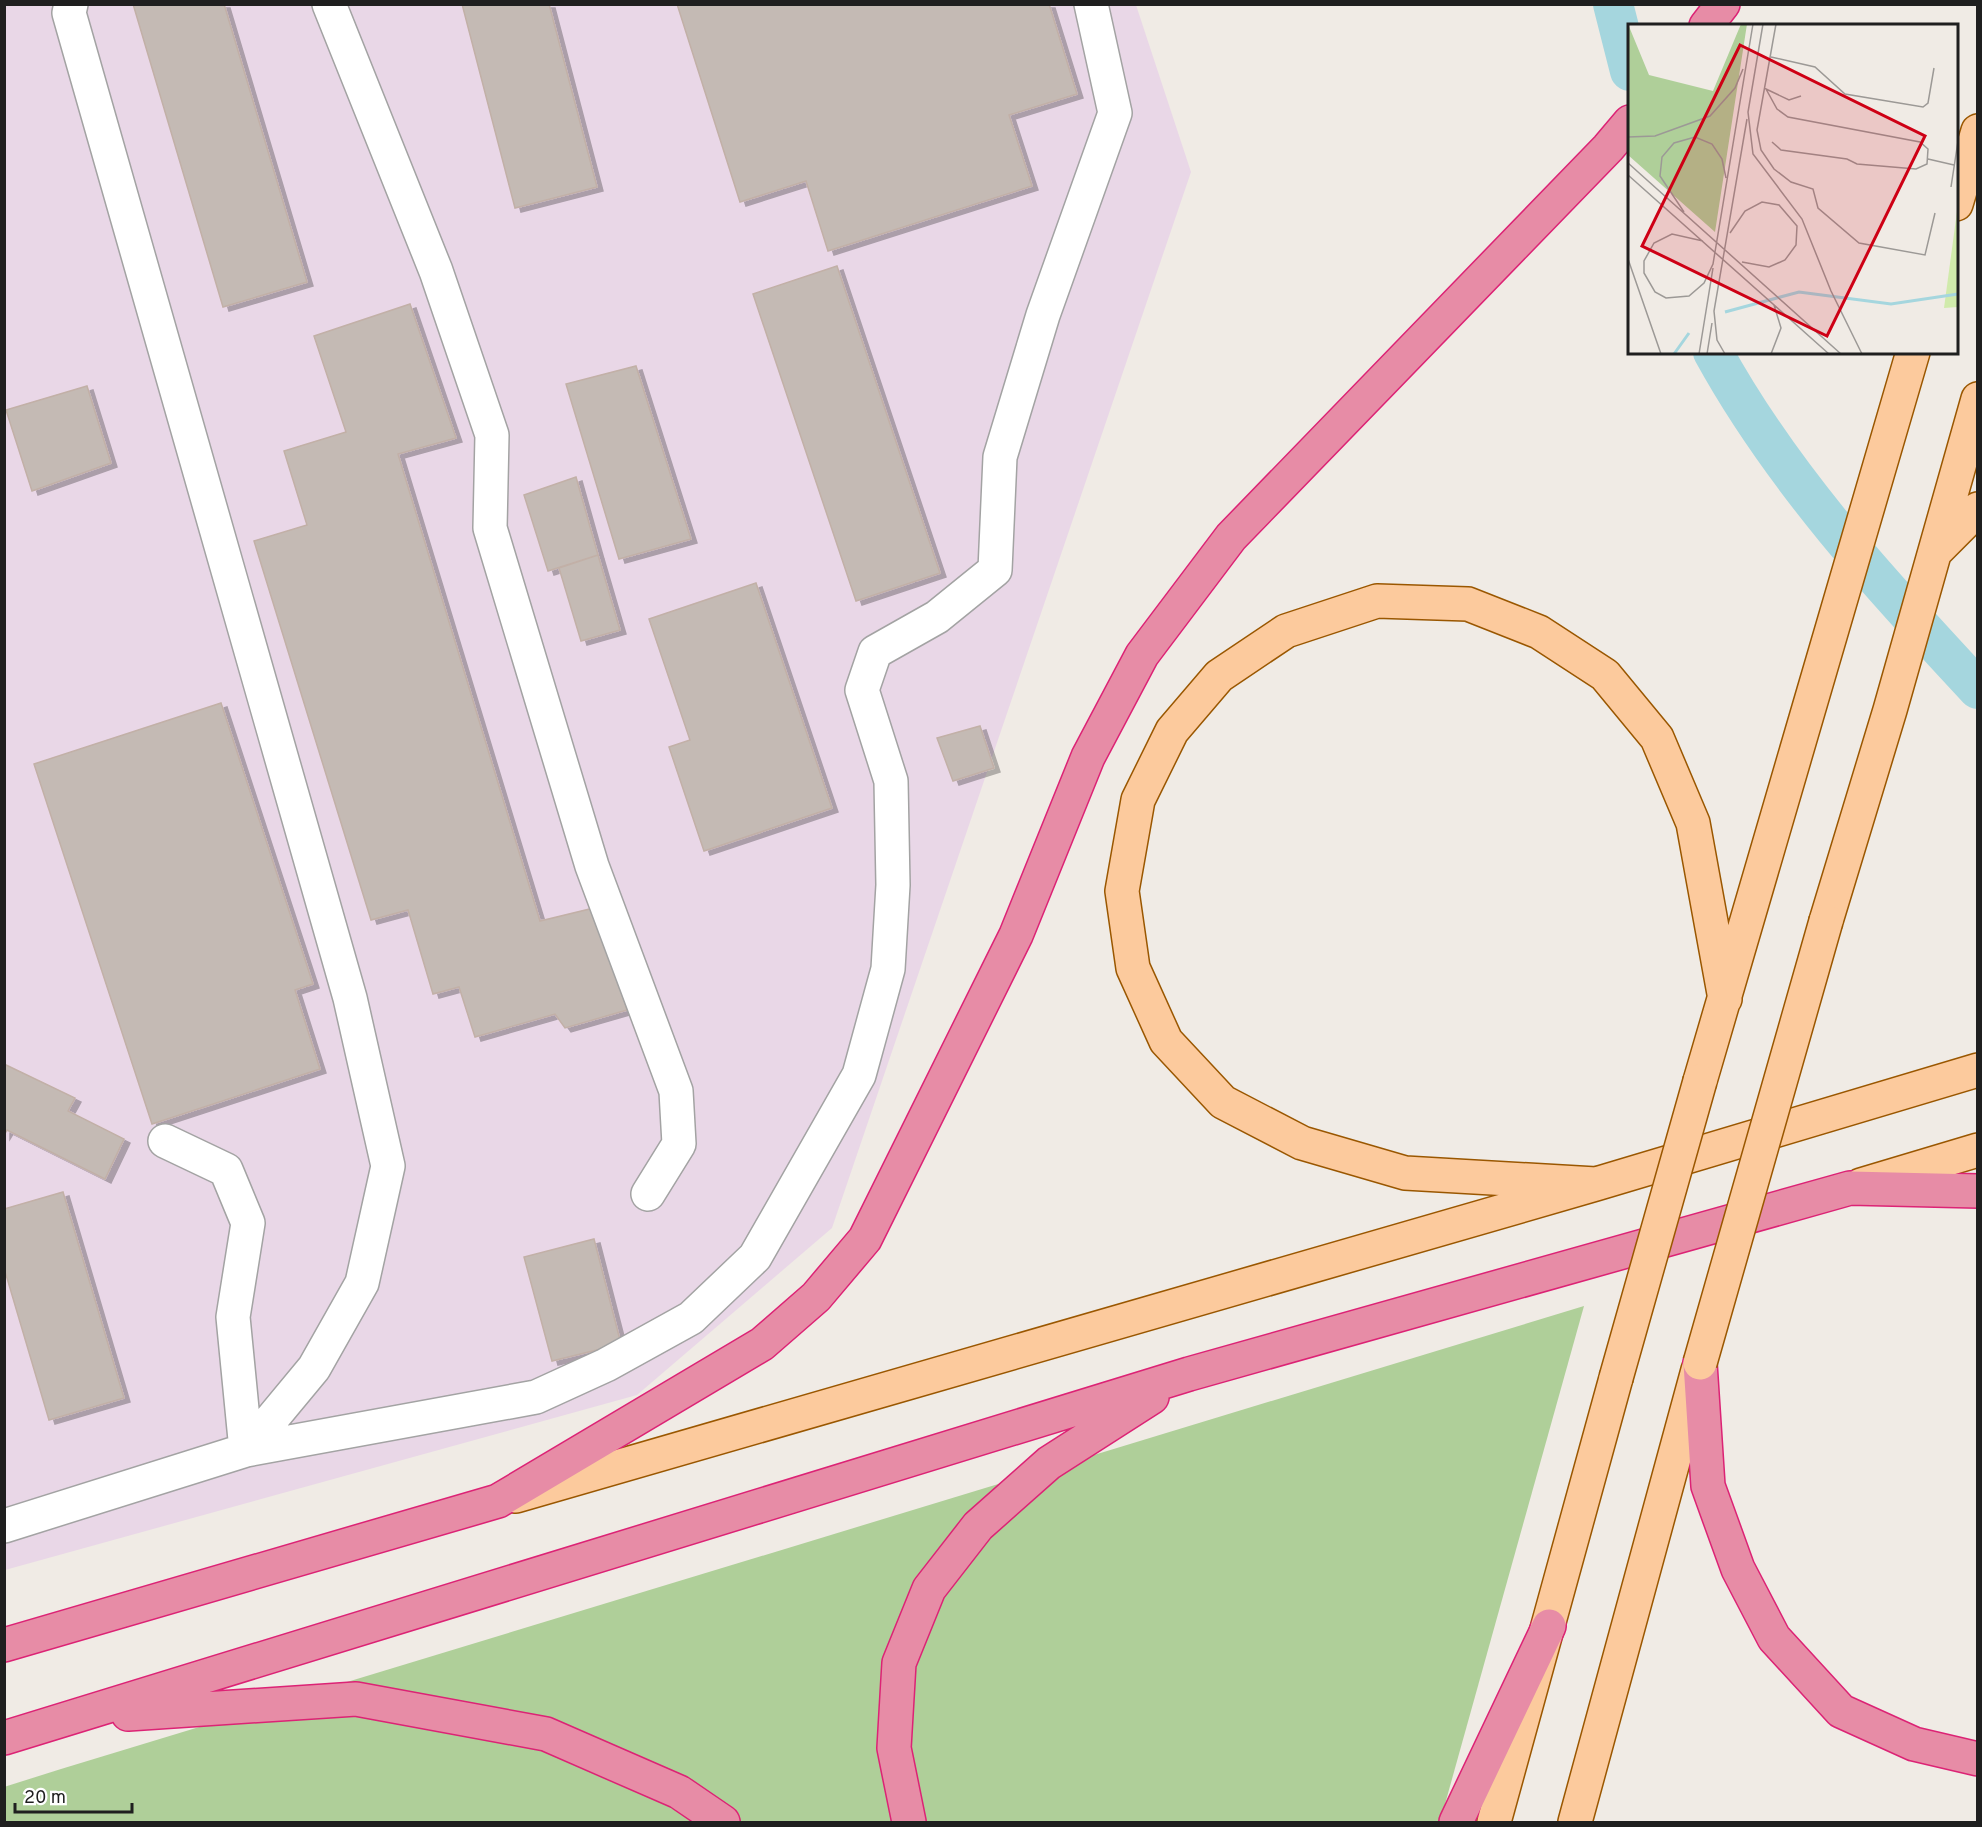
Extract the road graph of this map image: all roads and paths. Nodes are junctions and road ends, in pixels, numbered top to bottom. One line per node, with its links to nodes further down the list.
1 (70, 4): 23 (lane)
2 (329, 4): 20 (lane)
3 (1092, 4): 23 (lane)
4 (1723, 4): 5 (highway)
5 (1708, 24)
6 (1628, 123): 24 (highway)
7 (1977, 131): 8 (main road)
8 (1958, 197)
9 (1912, 354): 13 (main road)
10 (1977, 399): 12 (main road)
11 (1977, 509): 12 (main road)
12 (1933, 555): 21 (main road, bridge)
13 (1725, 999): 17 (main road); 26 (main road, bridge)
14 (1977, 1070): 17 (main road)
15 (165, 1141): 23 (lane)
16 (1977, 1150): 18 (main road)
17 (1596, 1184): 24 (main road)
18 (1850, 1188): 19 (highway); 22 (highway)
19 (1977, 1191)
20 (648, 1194)
21 (1700, 1363): 30 (highway); 35 (main road)
22 (1189, 1374): 28 (highway); 32 (highway)
23 (246, 1450): 25 (lane)
24 (498, 1502): 27 (highway)
25 (4, 1526)
26 (1549, 1626): 33 (highway); 34 (main road)
27 (4, 1645)
28 (72, 1718): 29 (highway); 31 (highway)
29 (4, 1738)
30 (1977, 1759)
31 (723, 1822)
32 (909, 1822)
33 (1456, 1822)
34 (1494, 1822)
35 (1575, 1822)

